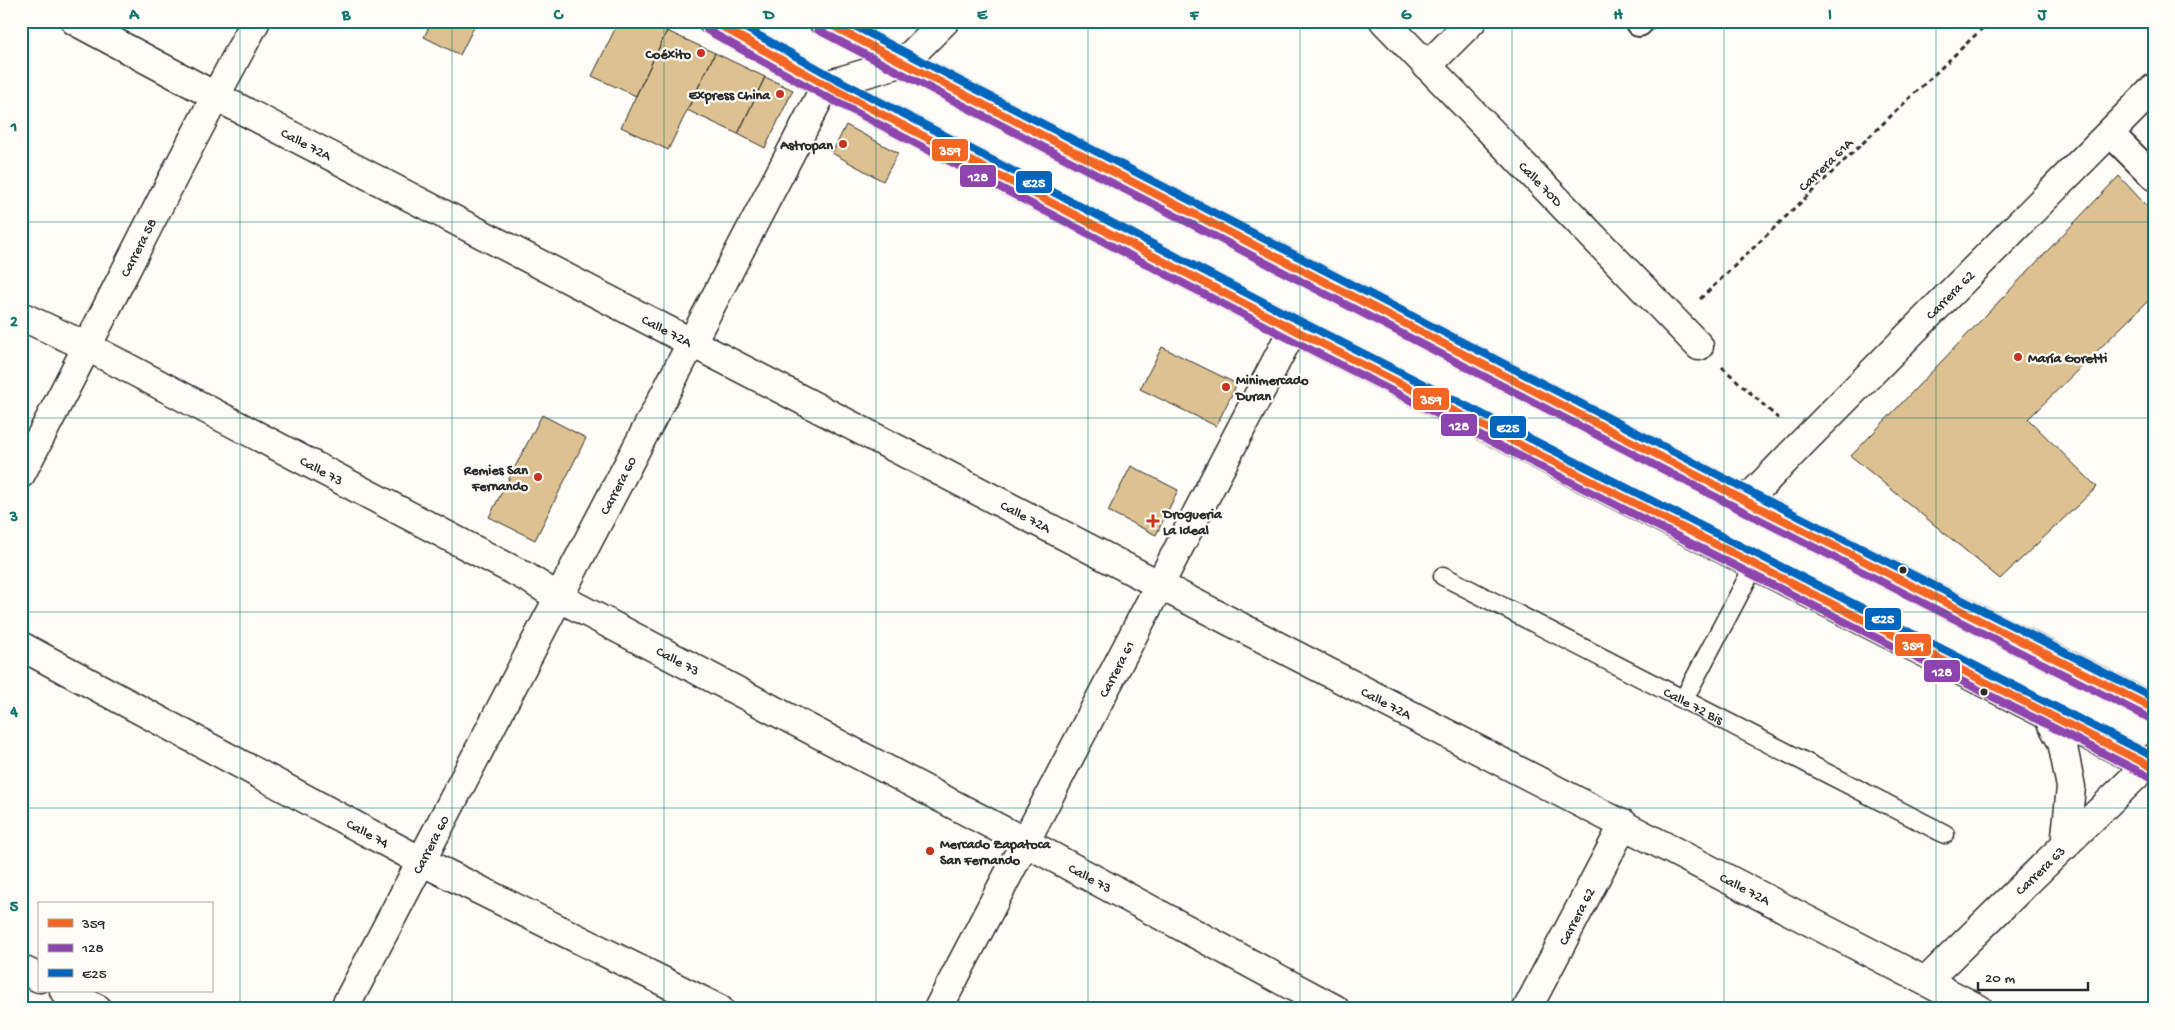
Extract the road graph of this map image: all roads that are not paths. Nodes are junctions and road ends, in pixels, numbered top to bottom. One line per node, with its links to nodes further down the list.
1 (75, 21): 12 (street, Calle 72A)
2 (256, 21): 12 (street, Carrera 58)
3 (712, 21): 10 (street)
4 (824, 21): 8 (street)
5 (945, 21): 8 (street)
6 (1384, 21): 9 (street, Calle 70D)
7 (1472, 21): 9 (street)
8 (904, 62): 10 (street); 21 (street)
9 (1428, 66): 18 (street, Calle 70D)
10 (826, 85): 16 (street); 17 (street, Carrera 60)
11 (2154, 88): 13 (street, Carrera 62)
12 (215, 96): 17 (street, Calle 72A); 19 (street, Carrera 58)
13 (2110, 133): 14 (street); 21 (street, Carrera 62)
14 (2154, 177)
15 (21, 316): 19 (street, Calle 73)
16 (1293, 329): 22 (street); 24 (street, Carrera 61)
17 (692, 342): 24 (street, Calle 72A); 25 (street, Carrera 60)
18 (1699, 346)
19 (88, 347): 20 (street, Carrera 58); 25 (street, Calle 73)
20 (21, 474)
21 (1746, 501): 28 (street)
22 (1754, 566): 27 (lane); 29 (street)
23 (1443, 576): 27 (lane, Calle 72 Bis)
24 (1159, 584): 31 (street, Calle 72A); 33 (street, Carrera 61)
25 (558, 597): 33 (street, Calle 73); 35 (street, Carrera 60)
26 (21, 646): 35 (street, Calle 74)
27 (1684, 699): 32 (lane, Calle 72 Bis)
28 (2154, 709)
29 (2047, 715): 30 (street); 34 (street)
30 (2152, 764): 34 (street, Carrera 63)
31 (1624, 824): 38 (street, Calle 72A); 45 (street, Carrera 62)
32 (1946, 834)
33 (1025, 842): 43 (street, Carrera 61); 44 (street, Calle 73)
34 (2065, 846): 38 (street, Carrera 63)
35 (421, 861): 41 (street, Carrera 60); 42 (street, Calle 74)
36 (21, 969): 37 (street)
37 (38, 978)
38 (1926, 981): 46 (street, Calle 72A)
39 (66, 992): 40 (street)
40 (98, 1009)
41 (344, 1009)
42 (719, 1009)
43 (938, 1009)
44 (1335, 1009)
45 (1527, 1009)
46 (1979, 1009)

